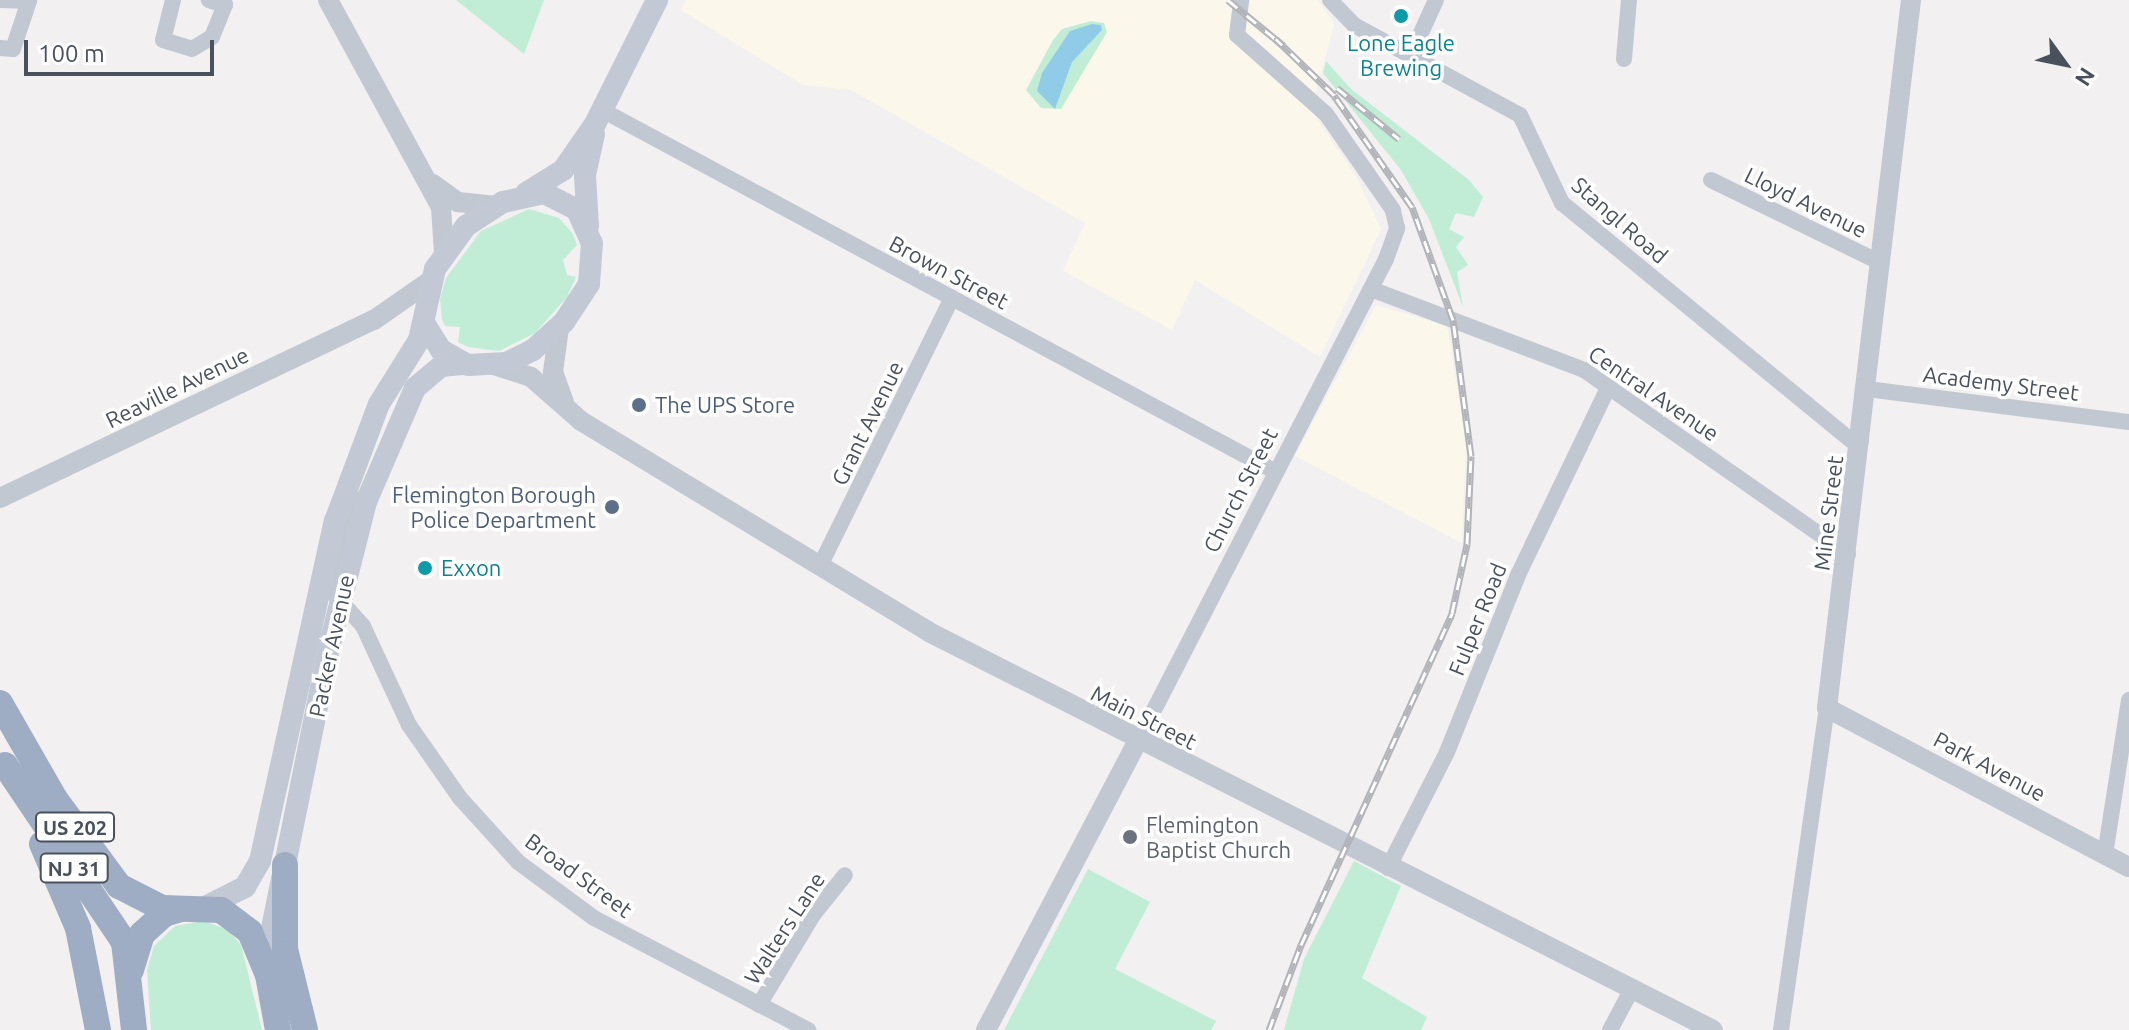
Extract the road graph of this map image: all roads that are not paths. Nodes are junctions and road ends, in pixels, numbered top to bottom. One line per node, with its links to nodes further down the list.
1 (1, 0): 11 (street)
2 (173, 0): 3 (street)
3 (209, 0)
4 (328, 0): 16 (street)
5 (657, 0): 15 (main road)
6 (1241, 0): 24 (street, Church Street)
7 (1330, 0): 13 (street, Stangl Road)
8 (1436, 0): 13 (street)
9 (1629, 0): 14 (street)
10 (1911, 0): 22 (street, Mine Street)
11 (30, 1): 12 (street)
12 (0, 48)
13 (1411, 55): 35 (street, Stangl Road)
14 (1624, 59)
15 (598, 117): 18 (main road); 20 (main road); 25 (street, Brown Street)
16 (426, 176): 19 (street); 21 (street)
17 (1711, 180): 22 (street, Lloyd Avenue)
18 (523, 194): 19 (main road); 20 (main road)
19 (494, 206): 21 (main road)
20 (589, 232): 28 (main road)
21 (444, 254): 23 (main road)
22 (1881, 263): 32 (street, Mine Street)
23 (430, 281): 26 (street, Reaville Avenue); 27 (main road)
24 (1371, 289): 31 (street, Central Avenue); 37 (street, Church Street)
25 (952, 298): 37 (street, Brown Street); 40 (street, Grant Avenue)
26 (374, 320): 27 (street, Reaville Avenue); 38 (street, Reaville Avenue)
27 (425, 323): 29 (main road); 36 (main road, Packer Avenue)
28 (559, 328): 30 (main road); 33 (street)
29 (468, 365): 30 (main road); 41 (main road, Packer Avenue)
30 (494, 365): 33 (street, Main Street)
31 (1608, 388): 39 (street, Central Avenue); 52 (street, Fulper Road)
32 (1867, 389): 34 (street, Academy Street); 35 (street, Mine Street)
33 (570, 412): 40 (street, Main Street)
34 (2129, 422)
35 (1861, 441): 39 (street, Mine Street)
36 (352, 469): 41 (street); 47 (main road, Packer Avenue)
37 (1276, 472): 45 (street, Church Street)
38 (0, 498)
39 (1848, 554): 44 (street, Mine Street)
40 (820, 566): 45 (street, Main Street)
41 (340, 601): 48 (main road, Packer Avenue); 58 (street, Broad Street)
42 (2129, 700): 49 (street)
43 (0, 703): 54 (highway, US 202 / US 202)
44 (1827, 708): 49 (street, Park Avenue); 67 (street, Mine Street)
45 (1138, 741): 52 (street, Main Street); 64 (street, Church Street)
46 (2, 759): 55 (highway, NJ 31); 59 (highway, US 202 / US 202)
47 (271, 808): 48 (street); 54 (main road, Packer Avenue)
48 (296, 811): 50 (main road, Packer Avenue)
49 (2105, 855): 51 (street, Park Avenue)
50 (285, 865): 56 (main road, Packer Avenue); 62 (highway)
51 (2129, 867)
52 (1388, 868): 57 (street, Main Street)
53 (845, 875): 58 (street, Walters Lane)
54 (194, 907): 55 (highway); 56 (highway, US 202 / US 202)
55 (131, 975): 60 (highway, NJ 31)
56 (268, 975): 61 (highway, US 202 / US 202)
57 (1632, 989): 65 (street); 66 (street, Main Street)
58 (759, 1005): 63 (street, Broad Street)
59 (98, 1030)
60 (134, 1030)
61 (278, 1030)
62 (305, 1030)
63 (808, 1030)
64 (986, 1030)
65 (1610, 1030)
66 (1713, 1030)
67 (1781, 1030)

